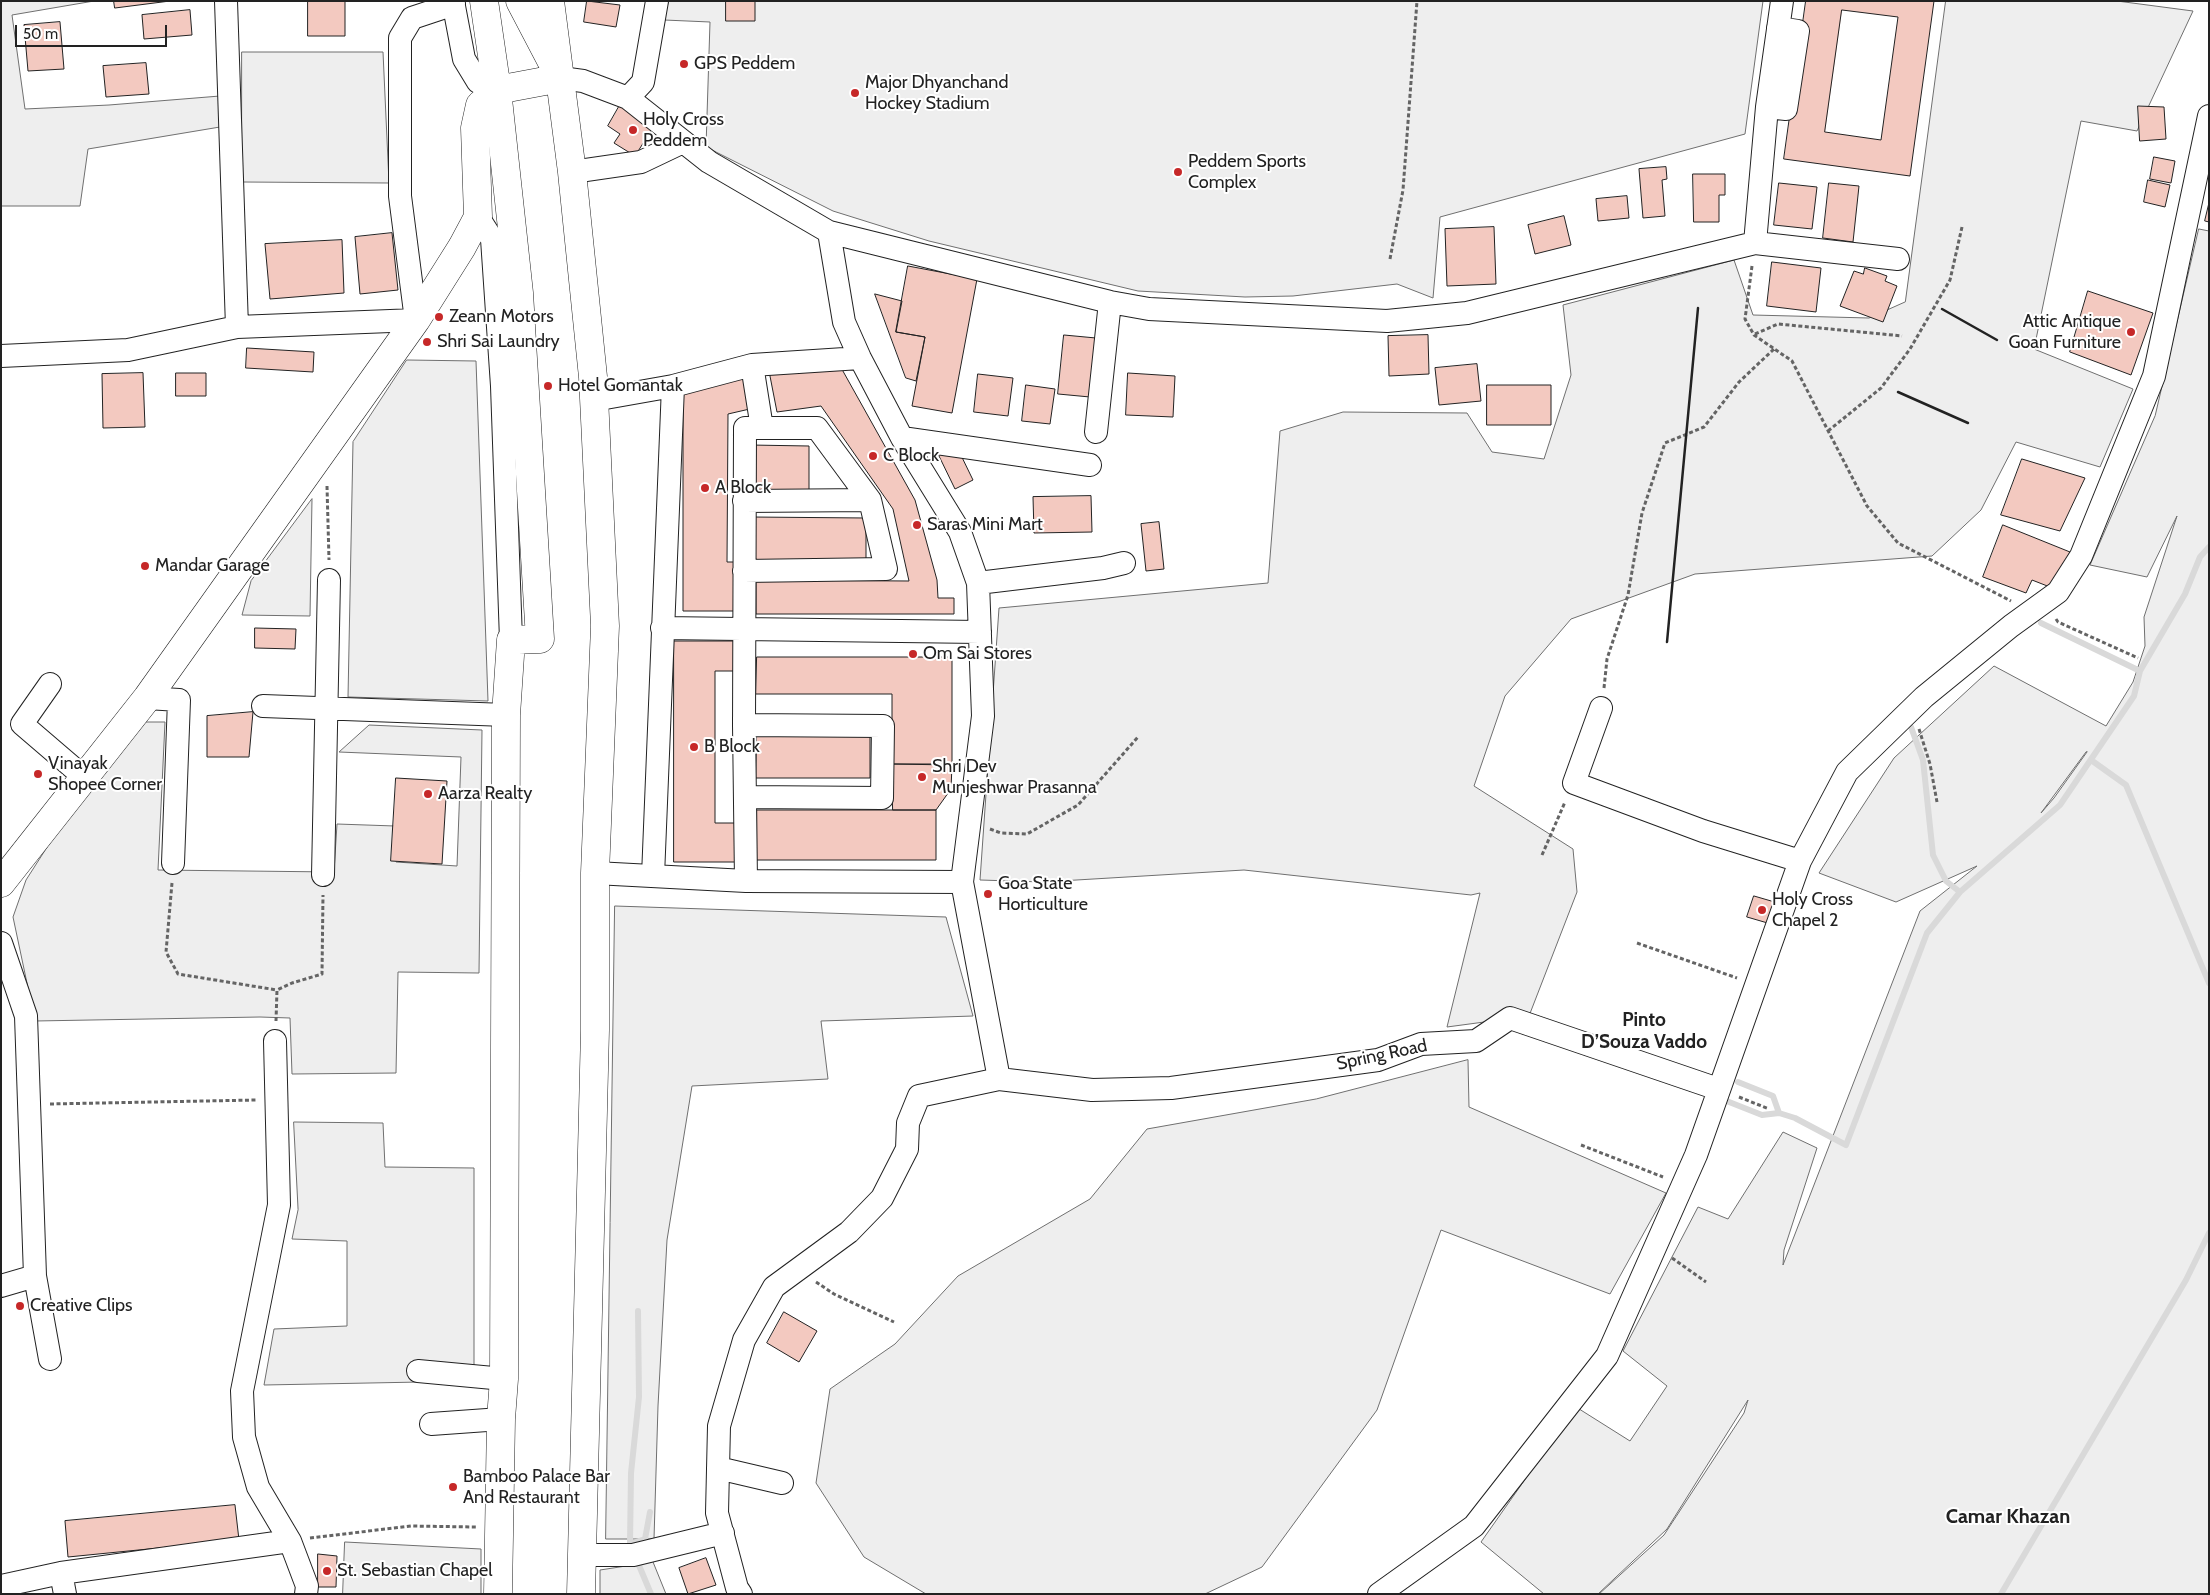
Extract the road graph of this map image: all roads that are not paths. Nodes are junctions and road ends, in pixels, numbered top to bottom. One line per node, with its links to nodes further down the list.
1 (226, 1): 20 (street)
2 (484, 1): 9 (main road)
3 (520, 1): 8 (main road)
4 (550, 1): 8 (main road)
5 (657, 1): 10 (street)
6 (1782, 1): 16 (street)
7 (454, 3): 9 (street); 19 (street)
8 (561, 78): 9 (main road); 10 (street); 13 (main road)
9 (497, 90): 14 (main road); 39 (main road)
10 (628, 98): 12 (street)
11 (2209, 116): 49 (street)
12 (683, 142): 13 (street); 15 (street)
13 (572, 172): 25 (main road)
14 (478, 217): 19 (main road); 39 (street)
15 (829, 232): 18 (street); 22 (street)
16 (1755, 243): 17 (street); 18 (street)
17 (1898, 259)
18 (1110, 302): 27 (street)
19 (416, 320): 20 (street); 41 (main road)
20 (237, 327): 21 (street)
21 (1, 356)
22 (860, 358): 23 (street); 28 (street)
23 (752, 365): 24 (street); 26 (street)
24 (673, 386): 25 (street); 36 (street)
25 (594, 400): 52 (main road)
26 (762, 428): 30 (street); 31 (street)
27 (1096, 432)
28 (902, 438): 29 (street); 35 (street)
29 (1090, 465)
30 (870, 500): 31 (street); 33 (street)
31 (744, 501): 33 (street)
32 (1114, 565): 35 (street)
33 (744, 571): 37 (street)
34 (329, 580): 43 (street)
35 (978, 583): 38 (street)
36 (662, 628): 37 (street); 54 (street)
37 (745, 628): 38 (street); 46 (street)
38 (980, 632): 56 (street)
39 (511, 640): 45 (main road)
40 (50, 684): 47 (street)
41 (147, 698): 47 (main road); 50 (street)
42 (263, 706): 43 (street)
43 (325, 707): 45 (street); 53 (street)
44 (1601, 708): 49 (street)
45 (506, 715): 65 (main road)
46 (744, 725): 48 (street); 48 (street)
47 (85, 778): 51 (main road)
48 (745, 797): 55 (street)
49 (1800, 861): 60 (street)
50 (173, 863)
51 (4, 870)
52 (596, 873): 54 (street); 72 (main road)
53 (323, 875)
54 (653, 876): 55 (street)
55 (746, 881): 56 (street)
56 (962, 882): 59 (street)
57 (1, 942): 61 (street)
58 (275, 1041): 71 (street)
59 (999, 1079): 60 (street, Spring Road); 68 (street)
60 (1720, 1085): 79 (street)
61 (35, 1276): 62 (street); 63 (street)
62 (1, 1286)
63 (50, 1359)
64 (418, 1371): 65 (street)
65 (504, 1378): 66 (main road)
66 (501, 1419): 67 (street); 76 (main road)
67 (431, 1424)
68 (718, 1468): 69 (street); 70 (street)
69 (782, 1483)
70 (723, 1533): 72 (street); 78 (street)
71 (290, 1541): 73 (street); 75 (street)
72 (582, 1555): 77 (main road)
73 (63, 1583): 74 (street)
74 (1, 1586)
75 (306, 1594)
76 (498, 1594)
77 (581, 1594)
78 (741, 1594)
79 (1379, 1594)

